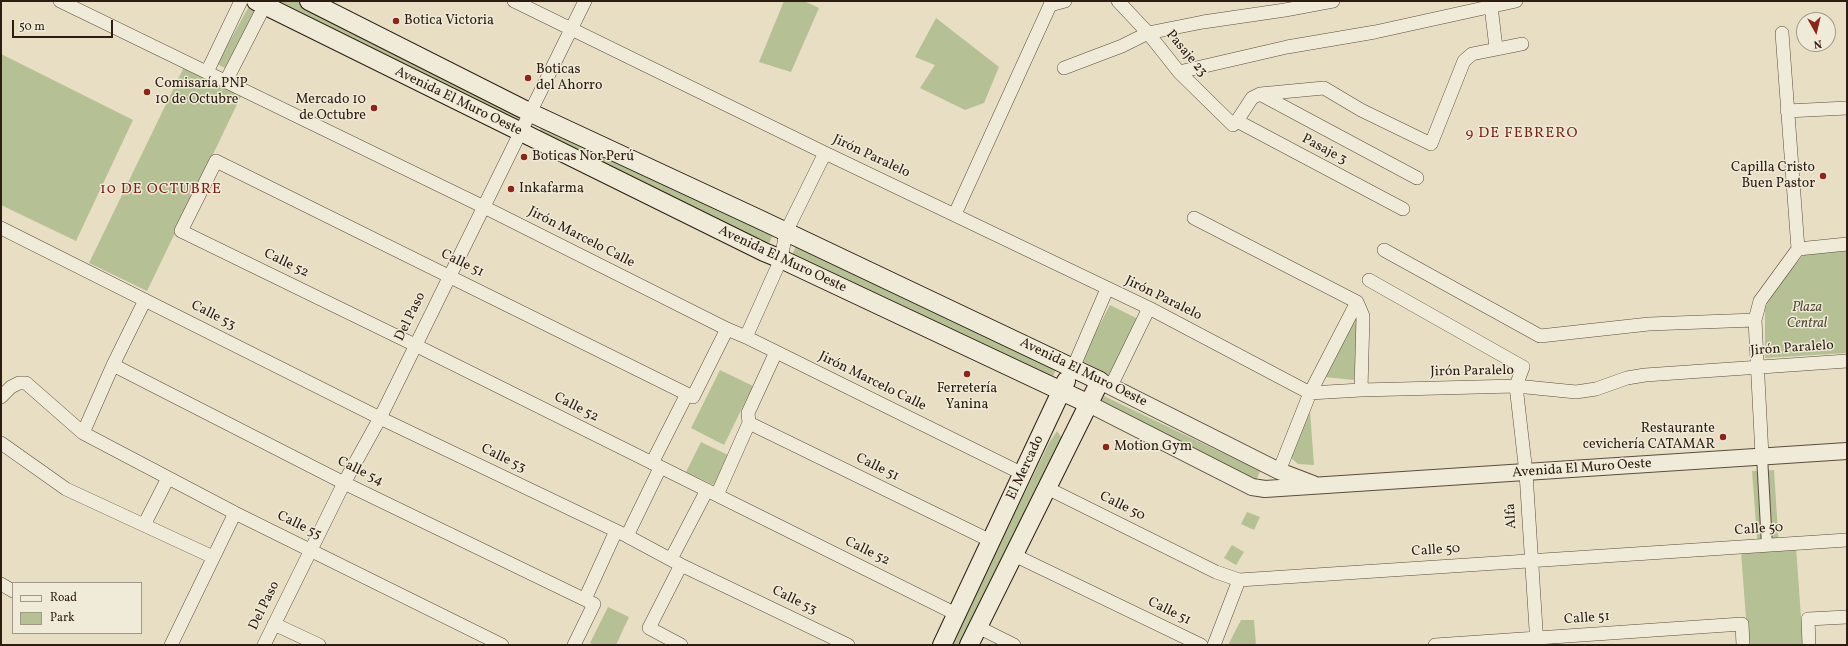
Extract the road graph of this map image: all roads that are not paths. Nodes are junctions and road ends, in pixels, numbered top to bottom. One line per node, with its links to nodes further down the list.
1 (60, 1): 19 (street, Jirón Marcelo Calle)
2 (241, 1): 19 (street)
3 (309, 1): 25 (main road, Avenida El Muro Oeste)
4 (514, 1): 13 (street, Jirón Paralelo)
5 (585, 1): 13 (street, Del Paso)
6 (1065, 1): 11 (street)
7 (1118, 1): 14 (street, Pasaje 23)
8 (1333, 1): 14 (street)
9 (1516, 1): 12 (street)
10 (262, 2): 21 (street); 27 (main road, Avenida El Muro Oeste)
11 (1051, 3): 33 (street)
12 (1491, 6): 17 (street); 20 (street)
13 (570, 29): 25 (street, Del Paso); 28 (street, Jirón Paralelo)
14 (1148, 33): 18 (street); 20 (street, Pasaje 23)
15 (1782, 33): 24 (street)
16 (1522, 44): 17 (street)
17 (1496, 48): 22 (street)
18 (1064, 68)
19 (207, 72): 21 (street, Jirón Marcelo Calle)
20 (1179, 72): 26 (street, Pasaje 23)
21 (226, 81): 31 (street, Jirón Marcelo Calle)
22 (1260, 94): 26 (street); 30 (street)
23 (1847, 108): 24 (street)
24 (1787, 111): 38 (street)
25 (531, 113): 27 (street, Del Paso); 36 (main road, Avenida El Muro Oeste)
26 (1235, 123): 32 (street, Pasaje 3)
27 (521, 133): 31 (street, Del Paso); 40 (main road, Avenida El Muro Oeste)
28 (824, 153): 33 (street, Jirón Paralelo); 36 (street)
29 (216, 161): 41 (street, Calle 51); 50 (street, Calle 52)
30 (1418, 178)
31 (484, 207): 41 (street, Del Paso); 48 (street, Jirón Marcelo Calle)
32 (1403, 209)
33 (954, 214): 43 (street, Jirón Paralelo)
34 (1194, 218): 45 (street)
35 (1, 228): 44 (street, Calle 53)
36 (786, 232): 40 (street); 54 (main road, Avenida El Muro Oeste)
37 (1847, 244): 38 (street)
38 (1798, 249): 47 (street)
39 (1384, 250): 47 (street)
40 (781, 259): 49 (street); 59 (main road, Avenida El Muro Oeste)
41 (449, 275): 50 (street, Del Paso); 61 (street, Calle 51)
42 (1369, 280): 57 (street)
43 (1107, 289): 46 (street, Jirón Paralelo); 54 (street, El Mercado)
44 (145, 300): 53 (street); 64 (street, Calle 53)
45 (1357, 302): 58 (street); 60 (street)
46 (1149, 308): 56 (street); 60 (street, Jirón Paralelo)
47 (1756, 320): 55 (street)
48 (727, 329): 49 (street, Jirón Marcelo Calle); 61 (street)
49 (746, 338): 51 (street, Jirón Marcelo Calle)
50 (415, 345): 64 (street, Del Paso); 70 (street, Calle 52)
51 (776, 352): 65 (street); 73 (street, Jirón Marcelo Calle)
52 (1847, 361): 55 (street, Jirón Paralelo)
53 (113, 365): 66 (street); 75 (street, Calle 54)
54 (1073, 368): 56 (main road, Avenida El Muro Oeste); 59 (main road, El Mercado)
55 (1757, 368): 57 (street, Jirón Paralelo); 69 (street)
56 (1106, 384): 63 (main road, El Mercado); 71 (street, Avenida El Muro Oeste)
57 (1516, 386): 58 (street, Jirón Paralelo); 72 (street, Alfa)
58 (1361, 390): 60 (street, Jirón Paralelo)
59 (1062, 391): 63 (main road, Avenida El Muro Oeste); 73 (main road, El Mercado)
60 (1310, 393): 71 (street)
61 (690, 396): 70 (street)
62 (1, 397): 66 (street, Calle 55)
63 (1089, 404): 76 (street, Avenida El Muro Oeste); 77 (main road, El Mercado)
64 (380, 418): 75 (street, Del Paso); 81 (street, Calle 53)
65 (749, 423): 78 (street); 82 (street, Calle 51)
66 (83, 433): 74 (street, Calle 55)
67 (1, 443): 80 (street)
68 (1847, 451): 69 (street, Avenida El Muro Oeste)
69 (1762, 456): 72 (street, Avenida El Muro Oeste); 84 (street)
70 (656, 466): 78 (street, Calle 52); 81 (street)
71 (1279, 471): 76 (street, Avenida El Muro Oeste)
72 (1526, 473): 76 (street, Avenida El Muro Oeste); 88 (street, Alfa)
73 (1023, 474): 82 (main road, El Mercado)
74 (168, 478): 79 (street, Calle 55); 80 (street)
75 (344, 483): 85 (street, Del Paso); 93 (street, Calle 54)
76 (1316, 485)
77 (1048, 488): 86 (main road, El Mercado); 90 (street, Calle 50)
78 (712, 493): 89 (street); 94 (street, Calle 52)
79 (235, 513): 85 (street, Calle 55); 87 (street)
80 (144, 525): 87 (street)
81 (622, 533): 89 (street, Calle 53); 93 (street)
82 (991, 540): 94 (main road, El Mercado)
83 (1847, 540): 84 (street, Calle 50)
84 (1767, 546): 88 (street, Calle 50)
85 (310, 550): 96 (street, Del Paso); 102 (street, Calle 55)
86 (1014, 555): 97 (main road, El Mercado); 109 (street, Calle 51)
87 (214, 557): 99 (street)
88 (1531, 561): 90 (street, Calle 50); 98 (street, Alfa)
89 (676, 562): 104 (street); 105 (street, Calle 53)
90 (1239, 580): 110 (street)
91 (1, 584): 92 (street)
92 (12, 590)
93 (590, 602): 103 (street)
94 (956, 614): 106 (main road, El Mercado)
95 (1847, 617): 113 (street)
96 (274, 624): 100 (street, Del Paso); 101 (street)
97 (978, 627): 107 (main road, El Mercado); 108 (street)
98 (1537, 642): 111 (street, Calle 51); 112 (street, Calle 51)
99 (171, 645)
100 (264, 645)
101 (319, 645)
102 (502, 645)
103 (574, 645)
104 (681, 645)
105 (848, 645)
106 (942, 645)
107 (969, 645)
108 (1014, 645)
109 (1201, 645)
110 (1214, 645)
111 (1435, 645)
112 (1743, 645)
113 (1809, 645)

